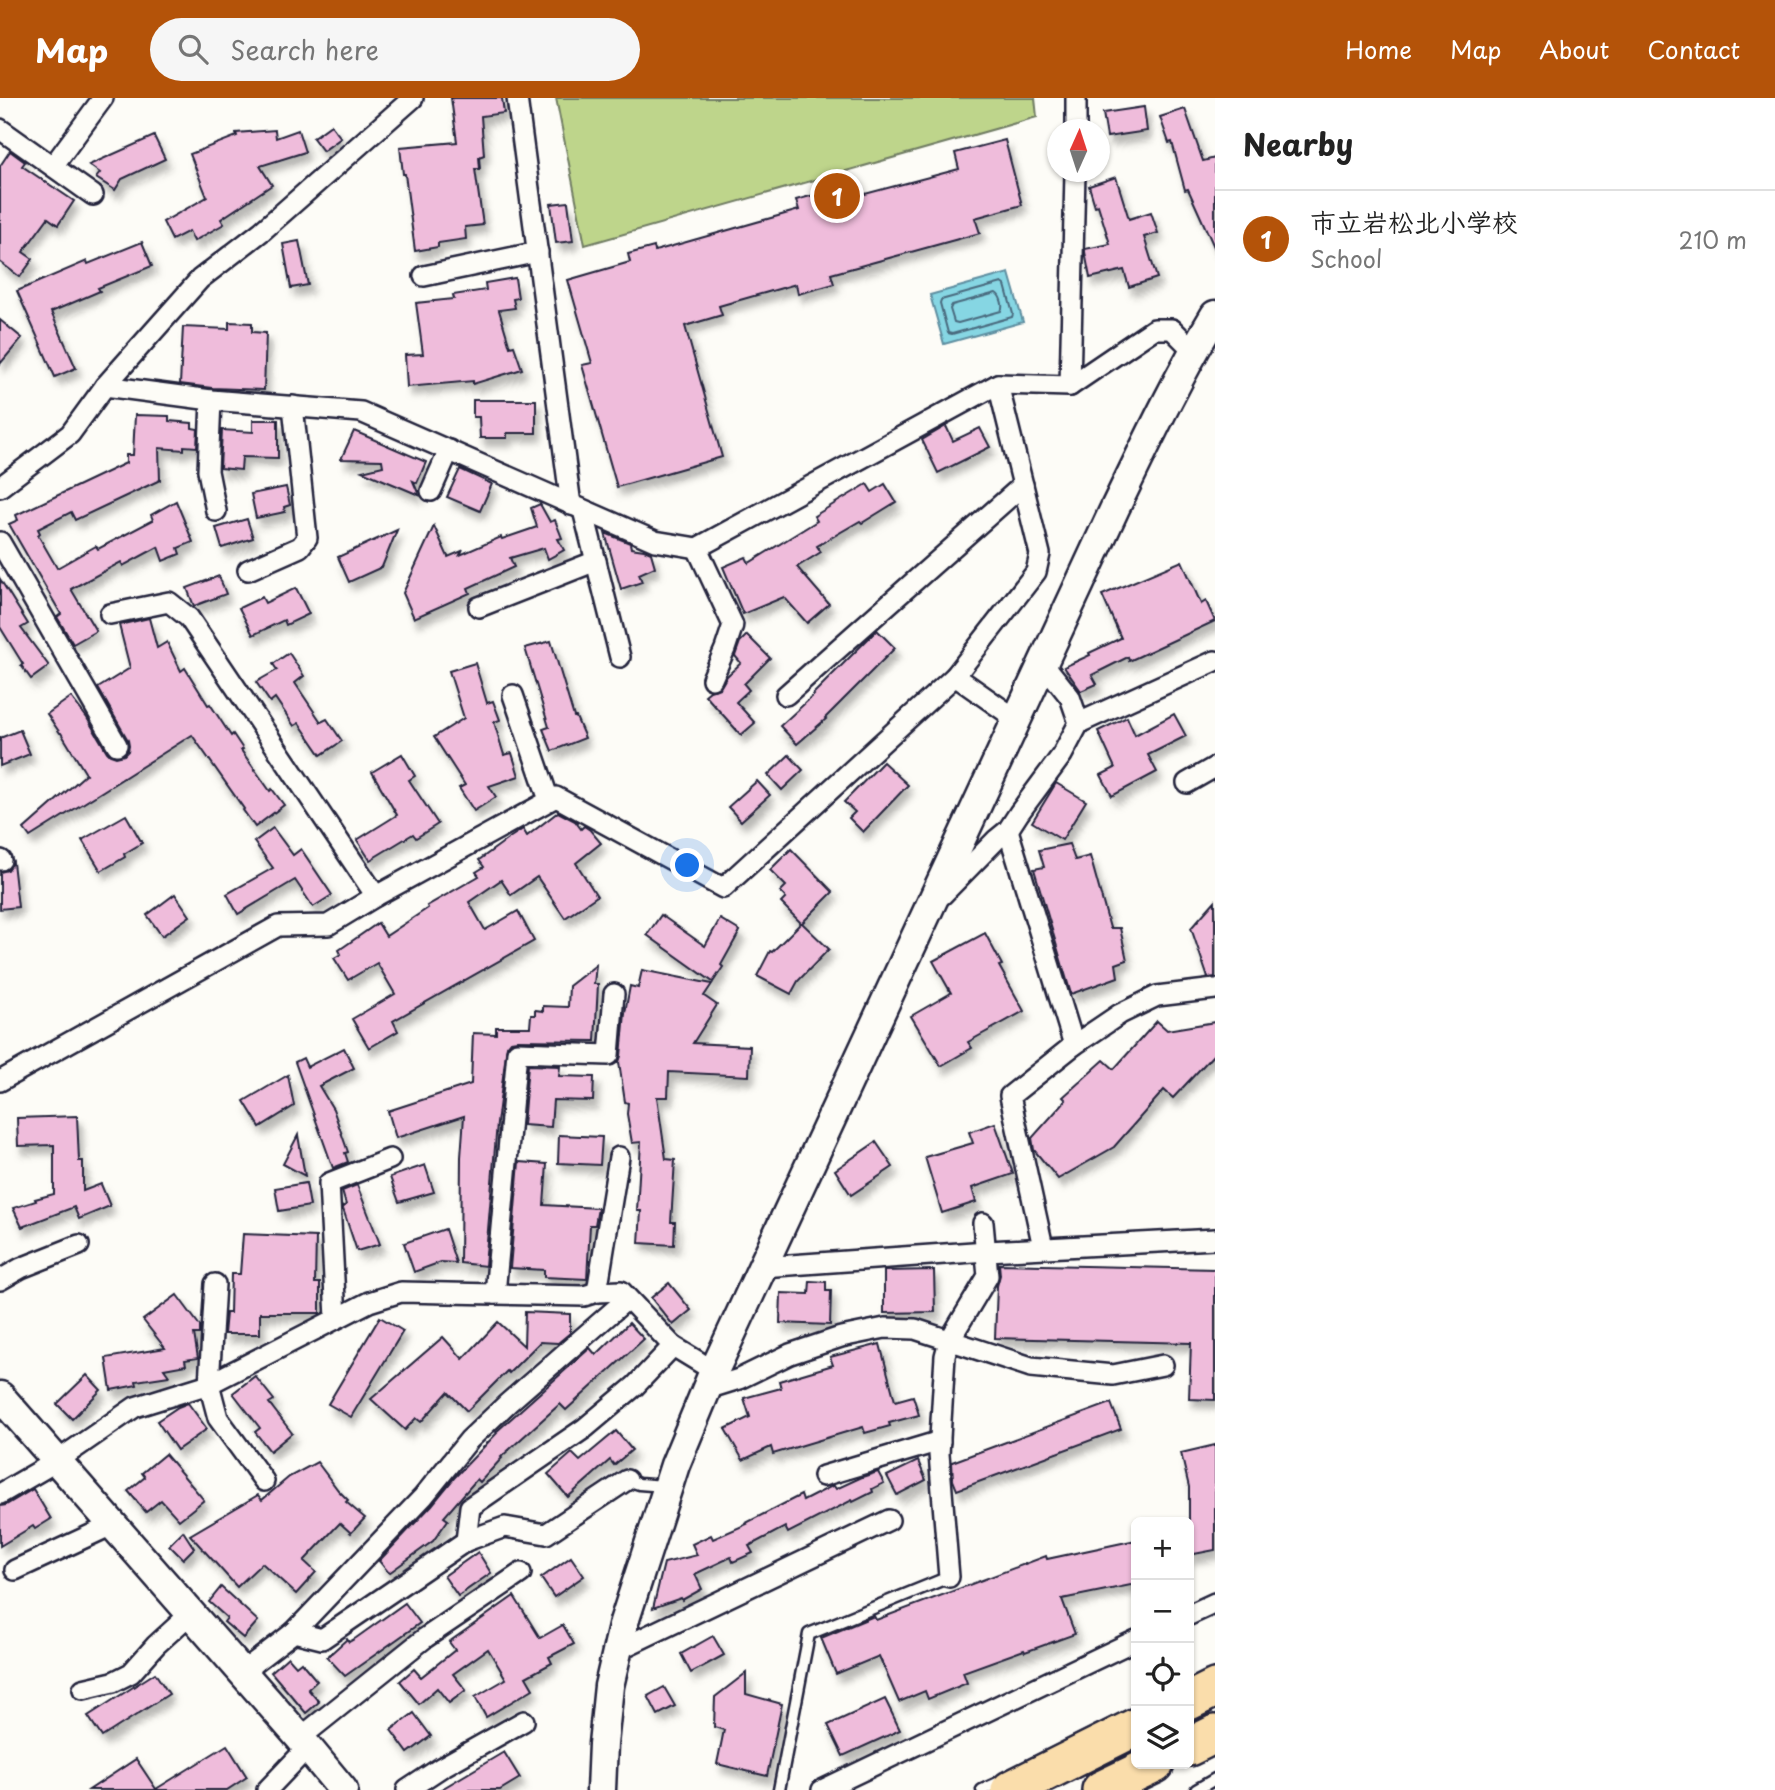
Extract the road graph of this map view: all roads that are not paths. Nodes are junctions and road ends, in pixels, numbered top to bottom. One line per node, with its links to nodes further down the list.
1 (103, 98): 7 (street)
2 (413, 98): 15 (street)
3 (517, 98): 10 (street)
4 (1076, 98): 5 (street)
5 (1076, 119)
6 (0, 129): 7 (street)
7 (53, 166): 9 (street)
8 (1075, 182): 16 (street)
9 (93, 195)
10 (538, 252): 11 (street); 23 (street)
11 (424, 276)
12 (1215, 315): 13 (street)
13 (1194, 351): 16 (street); 33 (street)
14 (998, 384): 16 (street); 20 (street); 26 (street)
15 (105, 386): 17 (street); 21 (street)
16 (1070, 386)
17 (211, 400): 18 (street); 24 (street)
18 (293, 406): 19 (street); 28 (street)
19 (449, 450): 22 (street); 23 (street)
20 (1023, 485): 34 (street); 37 (street)
21 (0, 487)
22 (431, 491)
23 (577, 507): 26 (street); 27 (street)
24 (216, 511)
25 (0, 542): 40 (street)
26 (697, 548): 35 (street)
27 (596, 561): 29 (street); 31 (street)
28 (248, 570)
29 (479, 607)
30 (110, 614): 45 (street)
31 (620, 657)
32 (1215, 661): 39 (street)
33 (1043, 663): 38 (street); 39 (street)
34 (955, 676): 38 (street); 43 (street)
35 (712, 679)
36 (513, 695): 43 (street)
37 (786, 695)
38 (1016, 719): 46 (street)
39 (1079, 723): 44 (street)
40 (117, 746)
41 (1215, 767): 42 (street)
42 (1187, 783)
43 (549, 800): 45 (street)
44 (1008, 830): 46 (street); 49 (street)
45 (376, 896): 50 (street)
46 (928, 908): 58 (street)
47 (1215, 989): 49 (street)
48 (614, 994): 62 (street)
49 (1074, 1045): 56 (street)
50 (0, 1082)
51 (619, 1157): 61 (street)
52 (390, 1159): 64 (street)
53 (983, 1223): 57 (street)
54 (1215, 1239): 56 (street)
55 (79, 1245): 59 (street)
56 (1043, 1247): 57 (street)
57 (987, 1251): 58 (street); 65 (street)
58 (762, 1267): 68 (street)
59 (0, 1280)
60 (215, 1284): 69 (street)
61 (597, 1292): 62 (street); 63 (street)
62 (495, 1294): 64 (street)
63 (627, 1299): 66 (street); 87 (street)
64 (336, 1318): 69 (street)
65 (949, 1341): 67 (street); 68 (street); 71 (street)
66 (673, 1346): 68 (street); 80 (street)
67 (1163, 1365)
68 (710, 1380): 76 (street)
69 (209, 1384): 72 (street); 75 (street)
70 (0, 1396): 72 (street)
71 (940, 1441): 73 (street); 83 (street)
72 (57, 1461): 77 (street); 79 (street)
73 (822, 1476)
74 (627, 1480): 76 (lane); 80 (street)
75 (264, 1482)
76 (668, 1486): 89 (street)
77 (0, 1494)
78 (889, 1520): 89 (street)
79 (112, 1525): 81 (street); 86 (street)
80 (466, 1541): 87 (street)
81 (15, 1570)
82 (520, 1573): 95 (street)
83 (949, 1577): 104 (lane)
84 (1215, 1603): 85 (street)
85 (1194, 1613)
86 (190, 1614): 90 (street); 91 (street)
87 (294, 1632): 90 (street)
88 (1131, 1642): 105 (street)
89 (618, 1650): 103 (street)
90 (242, 1672): 95 (street)
91 (83, 1689)
92 (524, 1721): 102 (street)
93 (1131, 1727): 98 (highway)
94 (1215, 1734): 96 (highway)
95 (304, 1743): 100 (street); 101 (street)
96 (1194, 1744)
97 (1145, 1769): 107 (highway)
98 (1016, 1779): 106 (lane)
99 (1215, 1779): 108 (lane)
100 (267, 1790)
101 (343, 1790)
102 (408, 1790)
103 (601, 1790)
104 (779, 1790)
105 (822, 1790)
106 (982, 1790)
107 (1101, 1790)
108 (1196, 1790)

